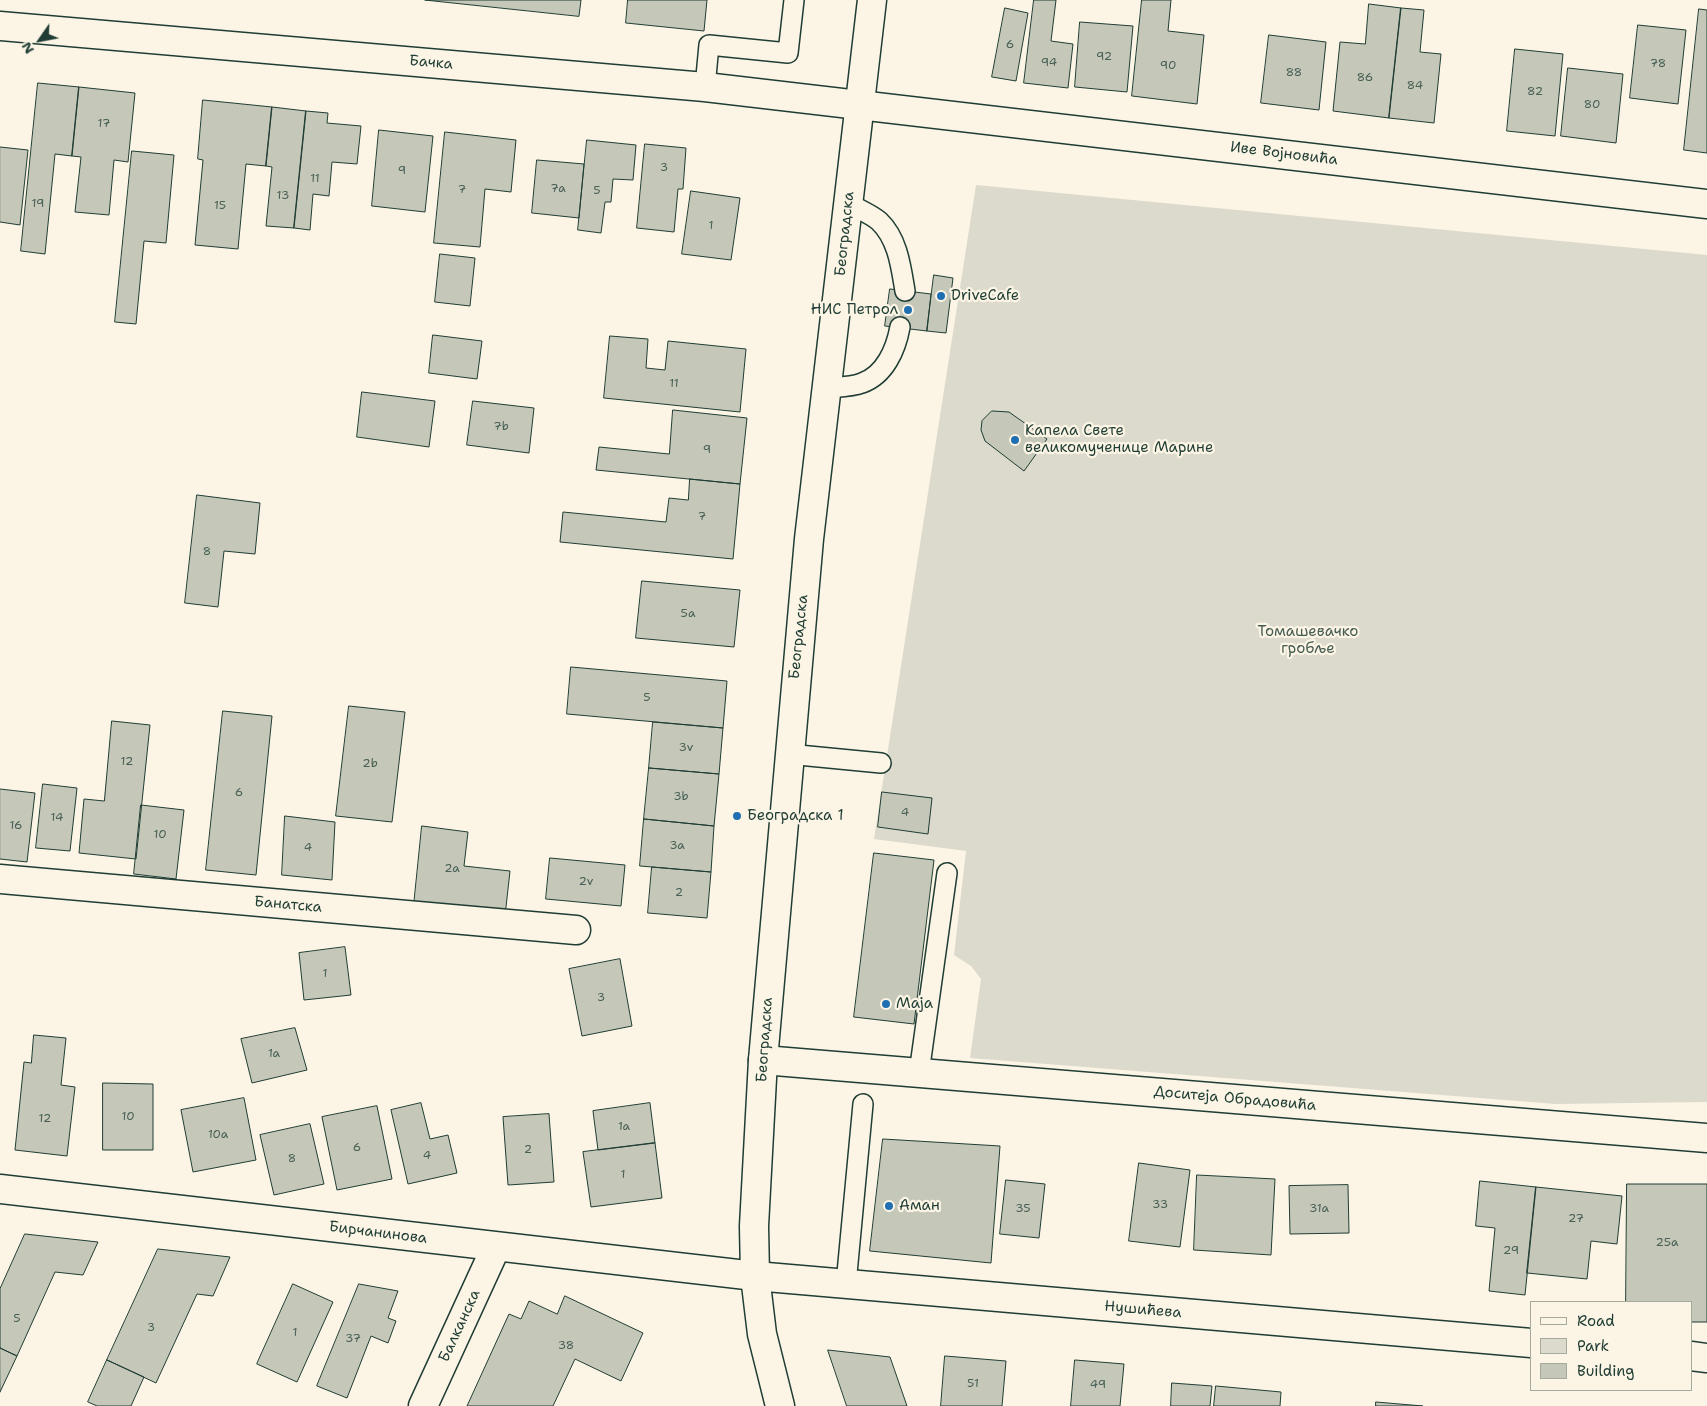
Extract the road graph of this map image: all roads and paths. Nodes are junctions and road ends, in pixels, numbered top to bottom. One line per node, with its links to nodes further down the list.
1 (794, 0): 4 (lane)
2 (872, 0): 5 (street, Београдска)
3 (0, 26): 4 (street, Бачка)
4 (705, 86): 5 (street, Бачка)
5 (861, 104): 6 (street, Београдска); 7 (street, Иве Војновића)
6 (848, 203): 8 (lane); 10 (street, Београдска)
7 (1707, 204)
8 (905, 291)
9 (900, 327): 10 (lane)
10 (827, 388): 11 (street, Београдска)
11 (788, 754): 12 (lane); 16 (street, Београдска)
12 (881, 763)
13 (947, 873): 17 (lane)
14 (0, 879): 15 (street, Банатска)
15 (576, 930)
16 (762, 1060): 17 (street, Доситеја Обрадовића); 22 (street, Београдска)
17 (919, 1073): 19 (street, Доситеја Обрадовића)
18 (863, 1104): 23 (lane)
19 (1707, 1138)
20 (0, 1189): 21 (street, Бирчанинова)
21 (496, 1247): 22 (street, Бирчанинова); 27 (street, Балканска)
22 (756, 1276): 23 (street, Нушићева); 28 (street, Београдска)
23 (846, 1284): 24 (street, Нушићева)
24 (1530, 1343)
25 (1692, 1356): 26 (street)
26 (1707, 1358)
27 (423, 1406)
28 (780, 1406)

